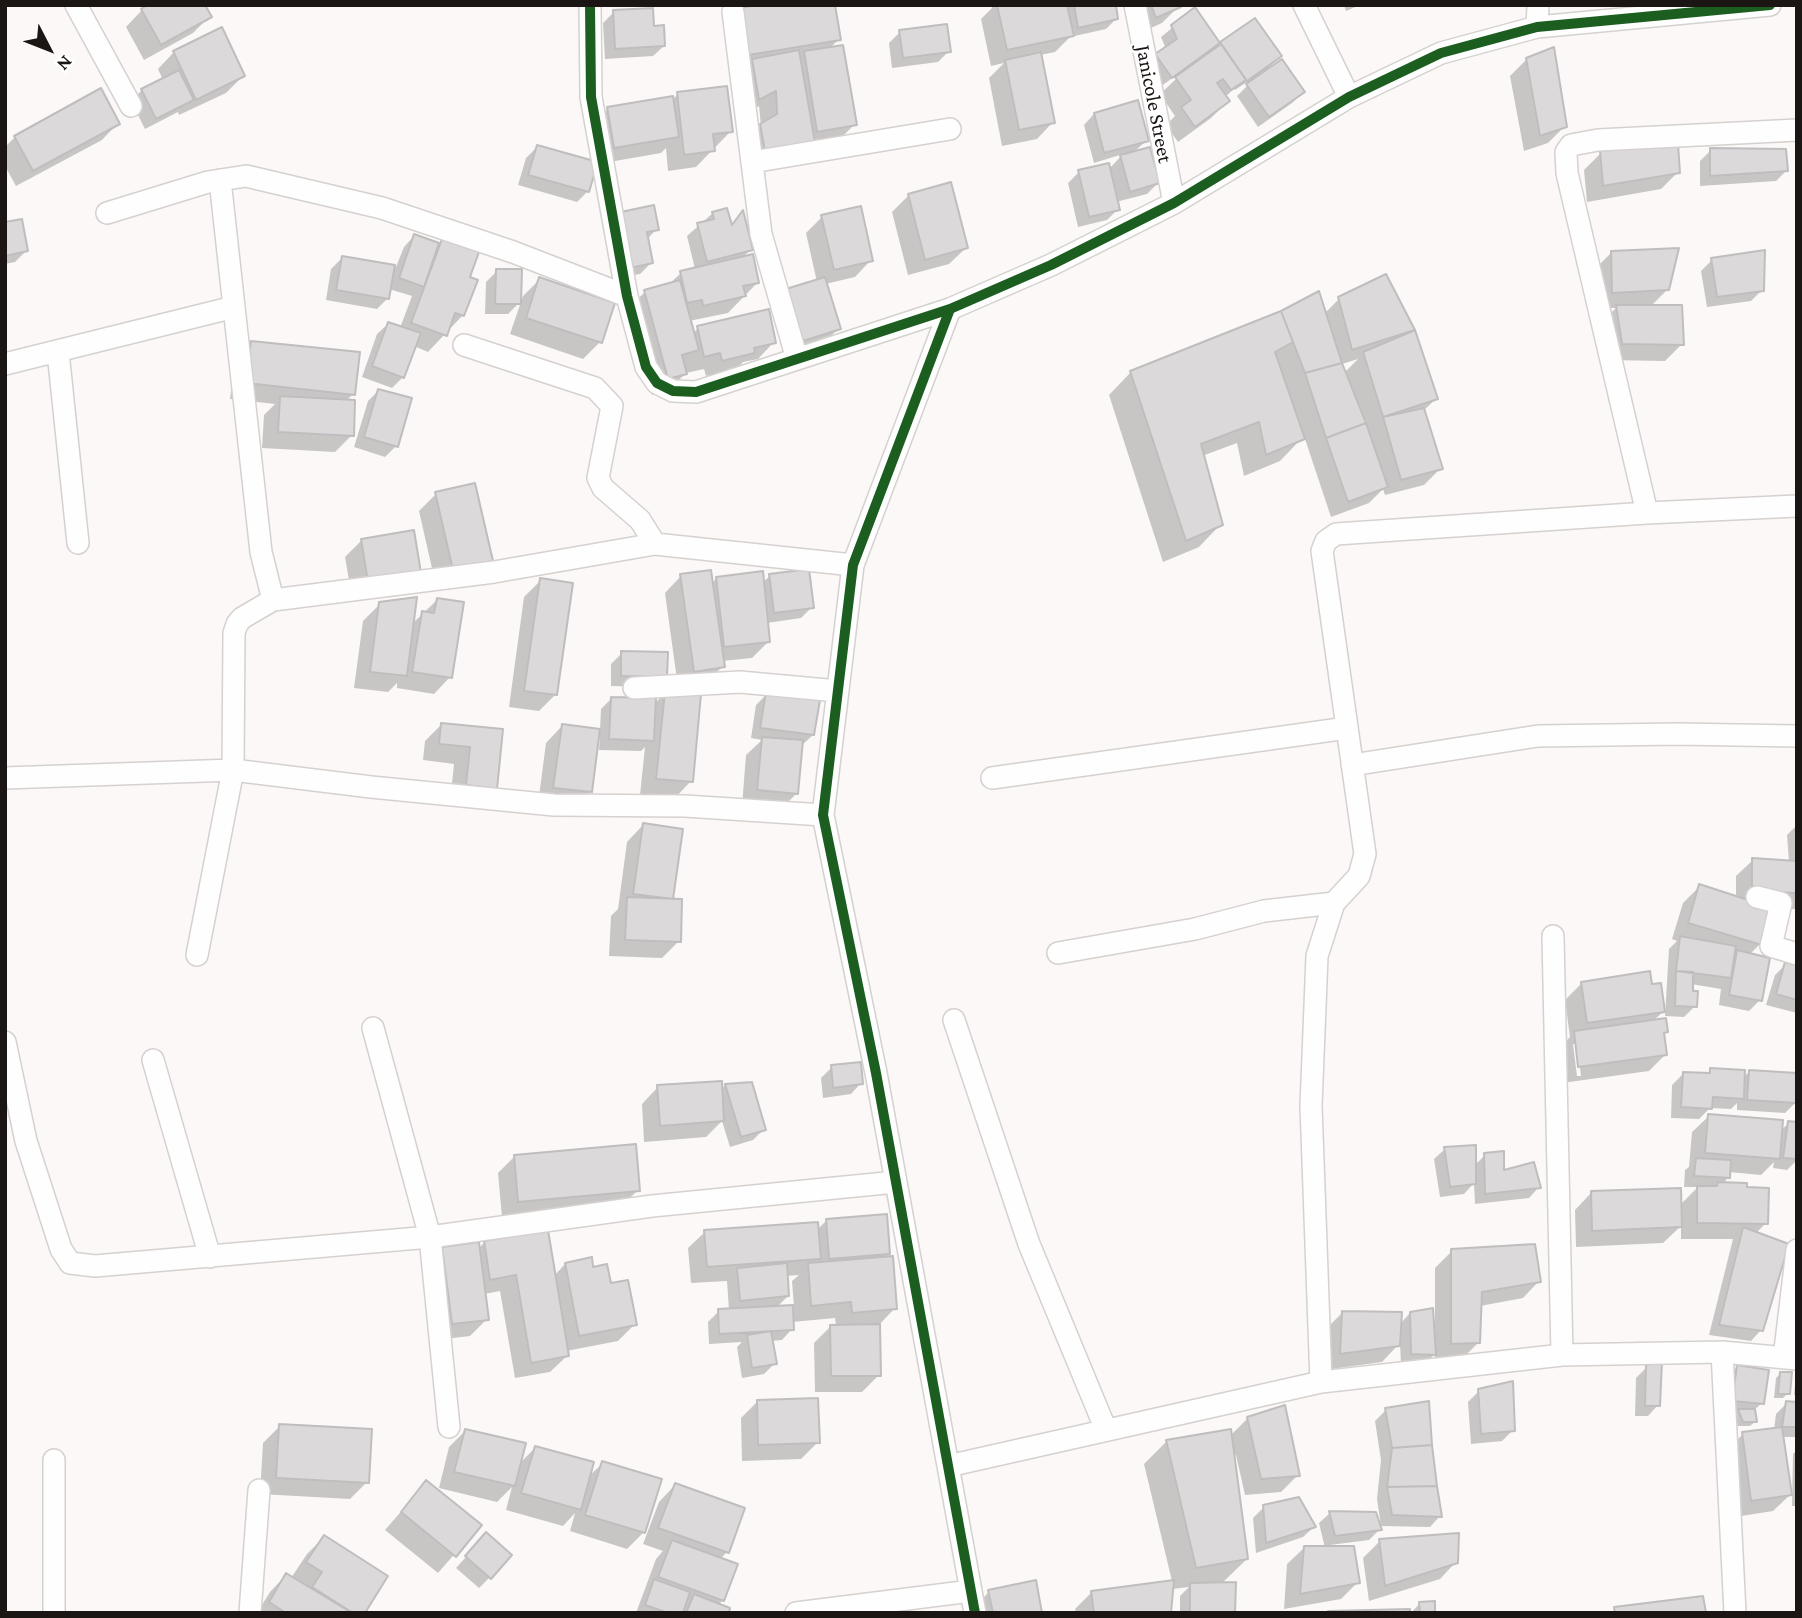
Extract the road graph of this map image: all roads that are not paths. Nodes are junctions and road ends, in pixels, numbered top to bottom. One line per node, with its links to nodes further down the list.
1 (76, 5): 10 (street)
2 (590, 5): 17 (street)
3 (1135, 5): 15 (street, Janicole Street)
4 (1304, 5): 9 (street)
5 (1538, 5): 8 (street)
6 (1763, 6): 8 (street)
7 (733, 12): 13 (street)
8 (1537, 27): 9 (street)
9 (1349, 97): 15 (street)
10 (131, 106)
11 (950, 129): 13 (street)
12 (1797, 130): 25 (street)
13 (752, 162): 22 (street)
14 (220, 180): 16 (street); 17 (street); 18 (street)
15 (1174, 203): 19 (street)
16 (107, 213)
17 (627, 296): 22 (street)
18 (233, 307): 21 (street); 29 (street)
19 (950, 310): 22 (street); 28 (street)
20 (464, 345): 27 (street)
21 (58, 352): 23 (street); 26 (street)
22 (797, 359)
23 (5, 364)
24 (1797, 506): 25 (street)
25 (1647, 513): 32 (street)
26 (78, 543)
27 (656, 544): 28 (street); 29 (street)
28 (853, 565): 31 (street)
29 (273, 600): 35 (street)
30 (634, 688): 31 (street)
31 (838, 691): 38 (street)
32 (1347, 728): 34 (street); 37 (street)
33 (1797, 736): 34 (street)
34 (1352, 765): 40 (street)
35 (233, 770): 36 (street); 38 (street); 44 (street)
36 (7, 772)
37 (992, 778)
38 (822, 815): 51 (street)
39 (1757, 897): 43 (street)
40 (1334, 903): 42 (street); 58 (street)
41 (1553, 936): 56 (street)
42 (1058, 953)
43 (1797, 954)
44 (197, 955)
45 (954, 1020): 60 (street)
46 (373, 1028): 52 (street)
47 (5, 1042): 50 (street)
48 (153, 1060): 54 (street)
49 (5, 1125): 50 (street)
50 (26, 1141): 54 (street)
51 (896, 1182): 52 (street); 62 (street)
52 (430, 1237): 54 (street); 59 (street)
53 (1797, 1250): 57 (street)
54 (210, 1257)
55 (1722, 1352): 56 (street); 57 (street); 69 (street)
56 (1562, 1355): 58 (street)
57 (1791, 1358)
58 (1321, 1382): 60 (street)
59 (449, 1427)
60 (1106, 1430): 62 (street)
61 (54, 1460): 65 (street)
62 (948, 1466): 64 (street)
63 (259, 1490): 66 (street)
64 (971, 1591): 67 (street); 68 (street)
65 (54, 1613)
66 (250, 1613)
67 (796, 1613)
68 (975, 1613)
69 (1734, 1613)

